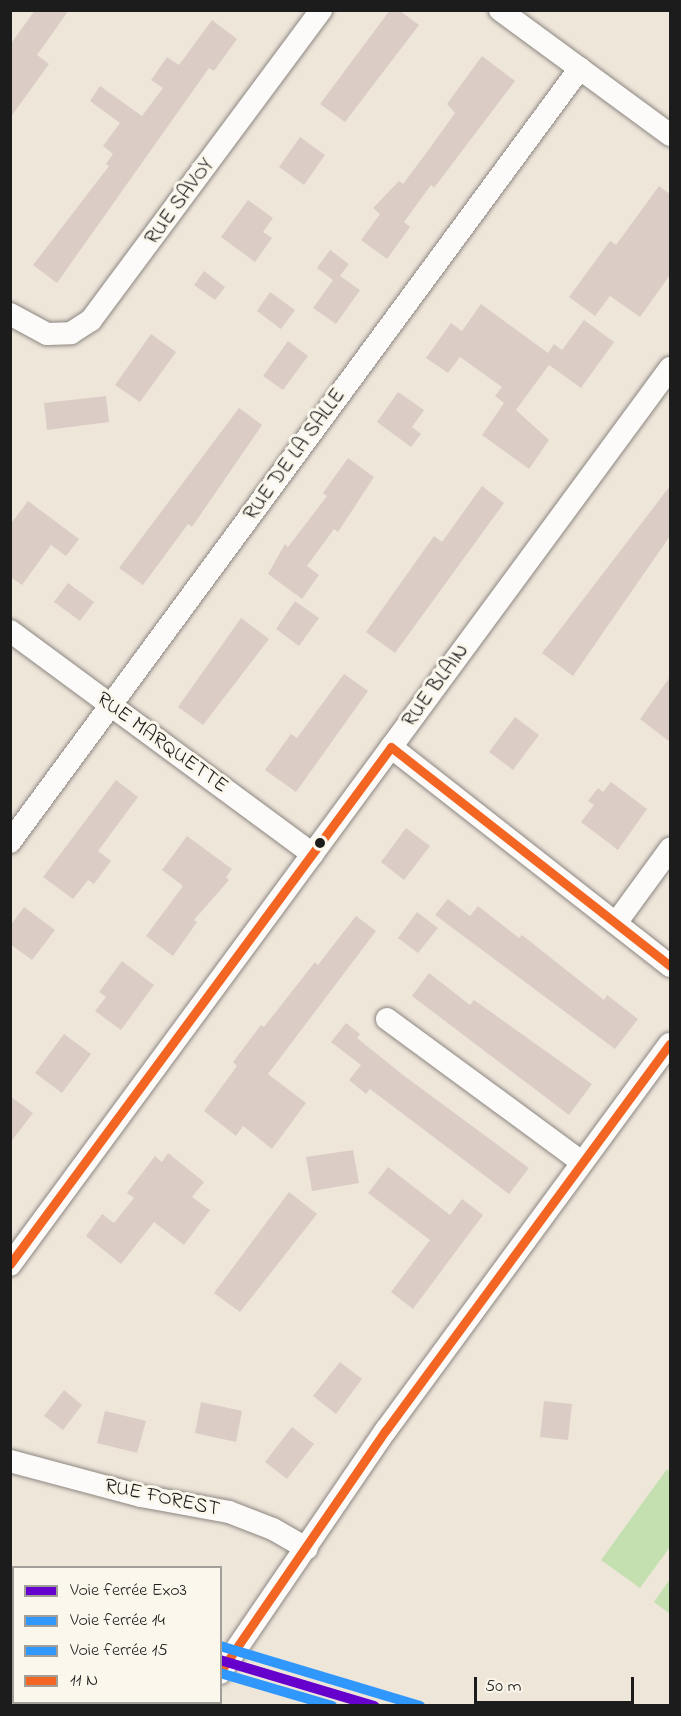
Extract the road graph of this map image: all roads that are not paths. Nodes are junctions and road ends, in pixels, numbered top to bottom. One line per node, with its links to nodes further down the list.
1 (321, 10): 5 (street, RUE SAVOY)
2 (500, 10): 3 (street)
3 (580, 68): 4 (street); 8 (street, RUE DE LA SALLE)
4 (670, 135)
5 (10, 315)
6 (670, 368): 9 (street, RUE BLAIN)
7 (10, 631): 8 (street, RUE MARQUETTE)
8 (111, 705): 10 (street, RUE DE LA SALLE); 12 (street, RUE MARQUETTE)
9 (391, 747): 12 (street, RUE BLAIN); 13 (street)
10 (10, 842)
11 (670, 849): 13 (street)
12 (313, 854): 18 (street, RUE BLAIN)
13 (616, 922): 14 (street)
14 (670, 966)
15 (387, 1019): 17 (street)
16 (670, 1044): 17 (street)
17 (582, 1162): 20 (street)
18 (10, 1265)
19 (10, 1461): 20 (street, RUE FOREST)
20 (307, 1549): 21 (street)
21 (222, 1670)

